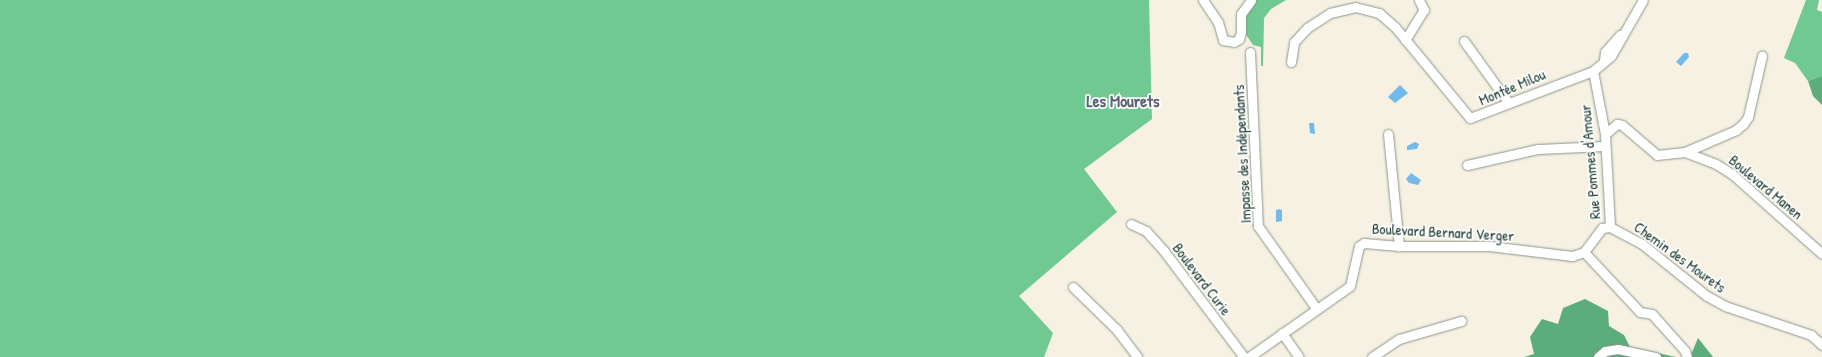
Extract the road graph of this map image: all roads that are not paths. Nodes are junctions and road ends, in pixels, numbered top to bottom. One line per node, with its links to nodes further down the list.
1 (1203, 0): 2 (street)
2 (1251, 0)
3 (1365, 0): 6 (street)
4 (1419, 0): 7 (street)
5 (1643, 0): 12 (street)
6 (1370, 9): 7 (street, Montée Milou); 11 (street)
7 (1405, 40): 13 (street, Montée Milou)
8 (1464, 40): 13 (street)
9 (1250, 52): 25 (street, Impasse des Indépendants)
10 (1762, 56): 17 (street)
11 (1291, 62)
12 (1593, 71): 13 (street, Montée Milou); 15 (street, Rue Pommes d'Amour)
13 (1508, 102)
14 (1388, 134): 21 (street)
15 (1605, 134): 16 (street, Rue Pommes d'Amour); 17 (street, Boulevard Manen)
16 (1605, 146): 18 (street); 20 (street, Rue Pommes d'Amour)
17 (1685, 152): 23 (street, Boulevard Manen)
18 (1467, 164)
19 (1131, 224): 30 (street, Boulevard Curie)
20 (1610, 227): 22 (street); 28 (street, Chemin des Mourets)
21 (1399, 246): 22 (street, Boulevard Bernard Verger); 25 (street, Boulevard Bernard Verger)
22 (1584, 252): 36 (street)
23 (1822, 254)
24 (1073, 287): 29 (street)
25 (1316, 308): 27 (street)
26 (1461, 321): 33 (street)
27 (1282, 333): 31 (street); 32 (street)
28 (1822, 345)
29 (1136, 357)
30 (1244, 357)
31 (1249, 357)
32 (1299, 357)
33 (1372, 357)
34 (1598, 357): 35 (street)
35 (1656, 357)
36 (1687, 357)

